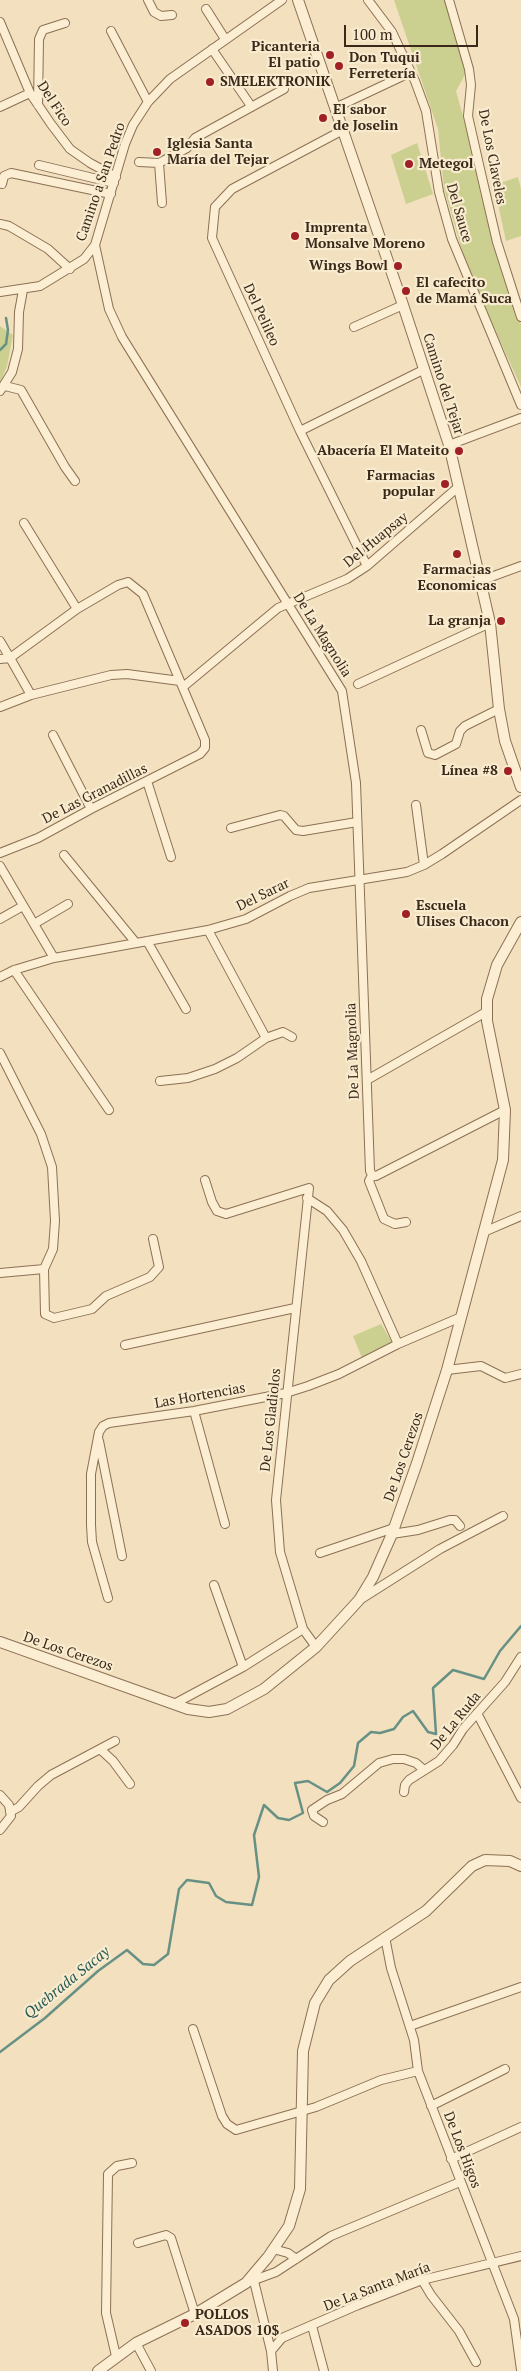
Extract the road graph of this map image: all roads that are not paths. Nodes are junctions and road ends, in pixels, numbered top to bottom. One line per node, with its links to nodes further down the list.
1 (148, 0): 7 (street)
2 (282, 0): 11 (street, Camino a San Pedro)
3 (298, 0): 22 (street, Camino del Tejar)
4 (368, 0): 41 (street, Del Sauce)
5 (449, 0): 37 (street, De Los Claveles)
6 (206, 9): 11 (street)
7 (172, 15)
8 (0, 22): 12 (street, Del Fico)
9 (65, 23): 20 (street)
10 (111, 31): 18 (street)
11 (225, 40): 14 (street, Camino a San Pedro)
12 (10, 43): 13 (street); 17 (street, Del Fico)
13 (0, 44)
14 (212, 49): 18 (street, Camino a San Pedro); 21 (street)
15 (403, 76): 22 (street)
16 (284, 89): 21 (street)
17 (30, 93): 19 (street); 20 (street, Del Fico)
18 (148, 102): 27 (street, Camino a San Pedro)
19 (3, 105)
20 (38, 105): 27 (street, Del Fico)
21 (251, 106): 25 (street)
22 (335, 108): 23 (street, Camino del Tejar)
23 (343, 130): 36 (street, Camino del Tejar); 43 (street, Del Pelileo)
24 (139, 162): 25 (street)
25 (160, 163): 30 (street)
26 (39, 165): 27 (street)
27 (115, 180): 29 (street, Camino a San Pedro)
28 (2, 184): 29 (street)
29 (111, 194): 32 (street, Camino a San Pedro)
30 (162, 203)
31 (0, 224): 33 (street)
32 (95, 245): 33 (street, Camino a San Pedro); 51 (street, De La Magnolia)
33 (70, 268): 34 (street, Camino a San Pedro)
34 (22, 290): 35 (street, Camino a San Pedro); 40 (street)
35 (0, 292)
36 (404, 305): 38 (street); 39 (street, Camino del Tejar)
37 (521, 317)
38 (354, 327)
39 (425, 369): 43 (street); 44 (street, Camino del Tejar)
40 (2, 389): 45 (street)
41 (521, 405)
42 (521, 418): 44 (street)
43 (300, 431): 48 (street, Del Pelileo)
44 (448, 446): 46 (street, Camino del Tejar)
45 (75, 481)
46 (457, 488): 48 (street, Del Huapsay); 50 (street, Camino del Tejar)
47 (24, 523): 52 (street)
48 (367, 566): 51 (street, Del Huapsay)
49 (521, 566): 50 (street)
50 (480, 581): 53 (street, Camino del Tejar)
51 (288, 604): 57 (street, Del Huapsay); 69 (street, De La Magnolia)
52 (77, 609): 55 (street); 57 (street)
53 (490, 623): 58 (street); 61 (street, Camino del Tejar)
54 (0, 641): 55 (street)
55 (10, 658): 56 (street); 59 (street)
56 (0, 659)
57 (181, 684): 59 (street); 64 (street, De Las Granadillas)
58 (358, 684)
59 (31, 695): 60 (street)
60 (0, 707)
61 (500, 709): 62 (street); 65 (street, Camino del Tejar)
62 (421, 730)
63 (53, 735): 68 (street)
64 (147, 781): 68 (street, De Las Granadillas); 73 (street)
65 (521, 787)
66 (521, 800): 75 (street, Del Sarar)
67 (416, 805): 75 (street)
68 (91, 809): 71 (street, De Las Granadillas)
69 (357, 822): 70 (street); 76 (street, De La Magnolia)
70 (231, 828)
71 (0, 853)
72 (64, 855): 84 (street)
73 (171, 857)
74 (0, 866): 78 (street)
75 (424, 866): 76 (street, Del Sarar)
76 (360, 881): 82 (street, Del Sarar); 93 (street, De La Magnolia)
77 (68, 904): 81 (street)
78 (23, 906): 79 (street); 81 (street)
79 (0, 919)
80 (521, 922): 89 (street, De Los Cerezos)
81 (34, 924): 85 (street)
82 (208, 930): 83 (street, Del Sarar); 91 (street)
83 (147, 941): 84 (street, Del Sarar); 88 (street)
84 (136, 943): 85 (street, Del Sarar)
85 (54, 958): 86 (street, Del Sarar)
86 (14, 970): 87 (street, Del Sarar); 95 (street)
87 (0, 977)
88 (186, 1009)
89 (486, 1012): 93 (street); 96 (street, De Los Cerezos)
90 (292, 1037): 91 (street)
91 (266, 1038): 94 (street)
92 (0, 1053): 104 (street)
93 (367, 1080): 97 (street, De La Magnolia)
94 (160, 1081)
95 (109, 1110)
96 (504, 1110): 97 (street); 102 (street, De Los Cerezos)
97 (372, 1175): 101 (street, De La Magnolia)
98 (205, 1180): 99 (street, De Los Gladiolos)
99 (307, 1198): 106 (street, De Los Gladiolos); 108 (street)
100 (521, 1216): 102 (street)
101 (406, 1222)
102 (486, 1231): 107 (street, De Los Cerezos)
103 (153, 1239): 104 (street)
104 (44, 1269): 105 (street)
105 (0, 1273)
106 (295, 1308): 109 (street); 112 (street, De Los Gladiolos)
107 (461, 1317): 108 (street, Las Hortencias); 110 (street, De Los Cerezos)
108 (398, 1344): 112 (street, Las Hortencias)
109 (125, 1345)
110 (447, 1370): 111 (street); 118 (street, De Los Cerezos)
111 (521, 1374)
112 (286, 1393): 113 (street, Las Hortencias); 124 (street, De Los Gladiolos)
113 (194, 1411): 114 (street, Las Hortencias); 116 (street)
114 (98, 1439): 120 (street); 122 (street)
115 (503, 1516): 123 (street)
116 (226, 1524)
117 (460, 1526): 118 (street)
118 (393, 1531): 119 (street); 123 (street, De Los Cerezos)
119 (320, 1553)
120 (122, 1556)
121 (214, 1585): 128 (street)
122 (108, 1598)
123 (359, 1600): 126 (street, De Los Cerezos)
124 (303, 1629): 126 (street, De Los Gladiolos); 128 (street)
125 (0, 1642): 129 (street, De Los Cerezos)
126 (316, 1646): 129 (street, De Los Cerezos)
127 (521, 1657): 130 (street, De La Ruda)
128 (243, 1667): 129 (street)
129 (174, 1704)
130 (477, 1713): 133 (street, De La Ruda); 137 (street)
131 (115, 1741): 132 (street)
132 (100, 1749): 134 (street); 138 (street)
133 (424, 1770): 135 (street, De La Ruda); 139 (street)
134 (130, 1784)
135 (404, 1792)
136 (0, 1795): 138 (street)
137 (521, 1798)
138 (10, 1812): 140 (street)
139 (323, 1822)
140 (0, 1830)
141 (521, 1866): 142 (street)
142 (385, 1937): 144 (street, De Los Higos); 149 (street)
143 (521, 1987): 144 (street)
144 (410, 2026): 147 (street, De Los Higos)
145 (193, 2029): 149 (street)
146 (506, 2069): 148 (street)
147 (418, 2071): 148 (street, De Los Higos); 149 (street)
148 (431, 2106): 151 (street, De Los Higos)
149 (303, 2111): 155 (street)
150 (521, 2127): 151 (street)
151 (451, 2159): 153 (street, De Los Higos)
152 (132, 2163): 166 (street)
153 (460, 2182): 157 (street); 158 (street, De Los Higos)
154 (138, 2243): 161 (street)
155 (273, 2249): 157 (street); 160 (street)
156 (521, 2256): 158 (street, De La Santa María)
157 (296, 2259): 160 (street)
158 (494, 2263): 159 (street, De La Santa María); 162 (street, De Los Higos)
159 (422, 2280): 163 (street, De La Santa María); 168 (street)
160 (250, 2282): 161 (street); 165 (street)
161 (195, 2314): 164 (street)
162 (518, 2318): 167 (street, De Los Higos)
163 (312, 2326): 165 (street, De La Santa María); 173 (street)
164 (136, 2343): 166 (street); 171 (street)
165 (273, 2347): 172 (street)
166 (116, 2356): 170 (street)
167 (520, 2361): 169 (street, De Los Higos)
168 (476, 2362)
169 (521, 2370)
170 (98, 2371)
171 (151, 2371)
172 (273, 2371)
173 (324, 2371)

